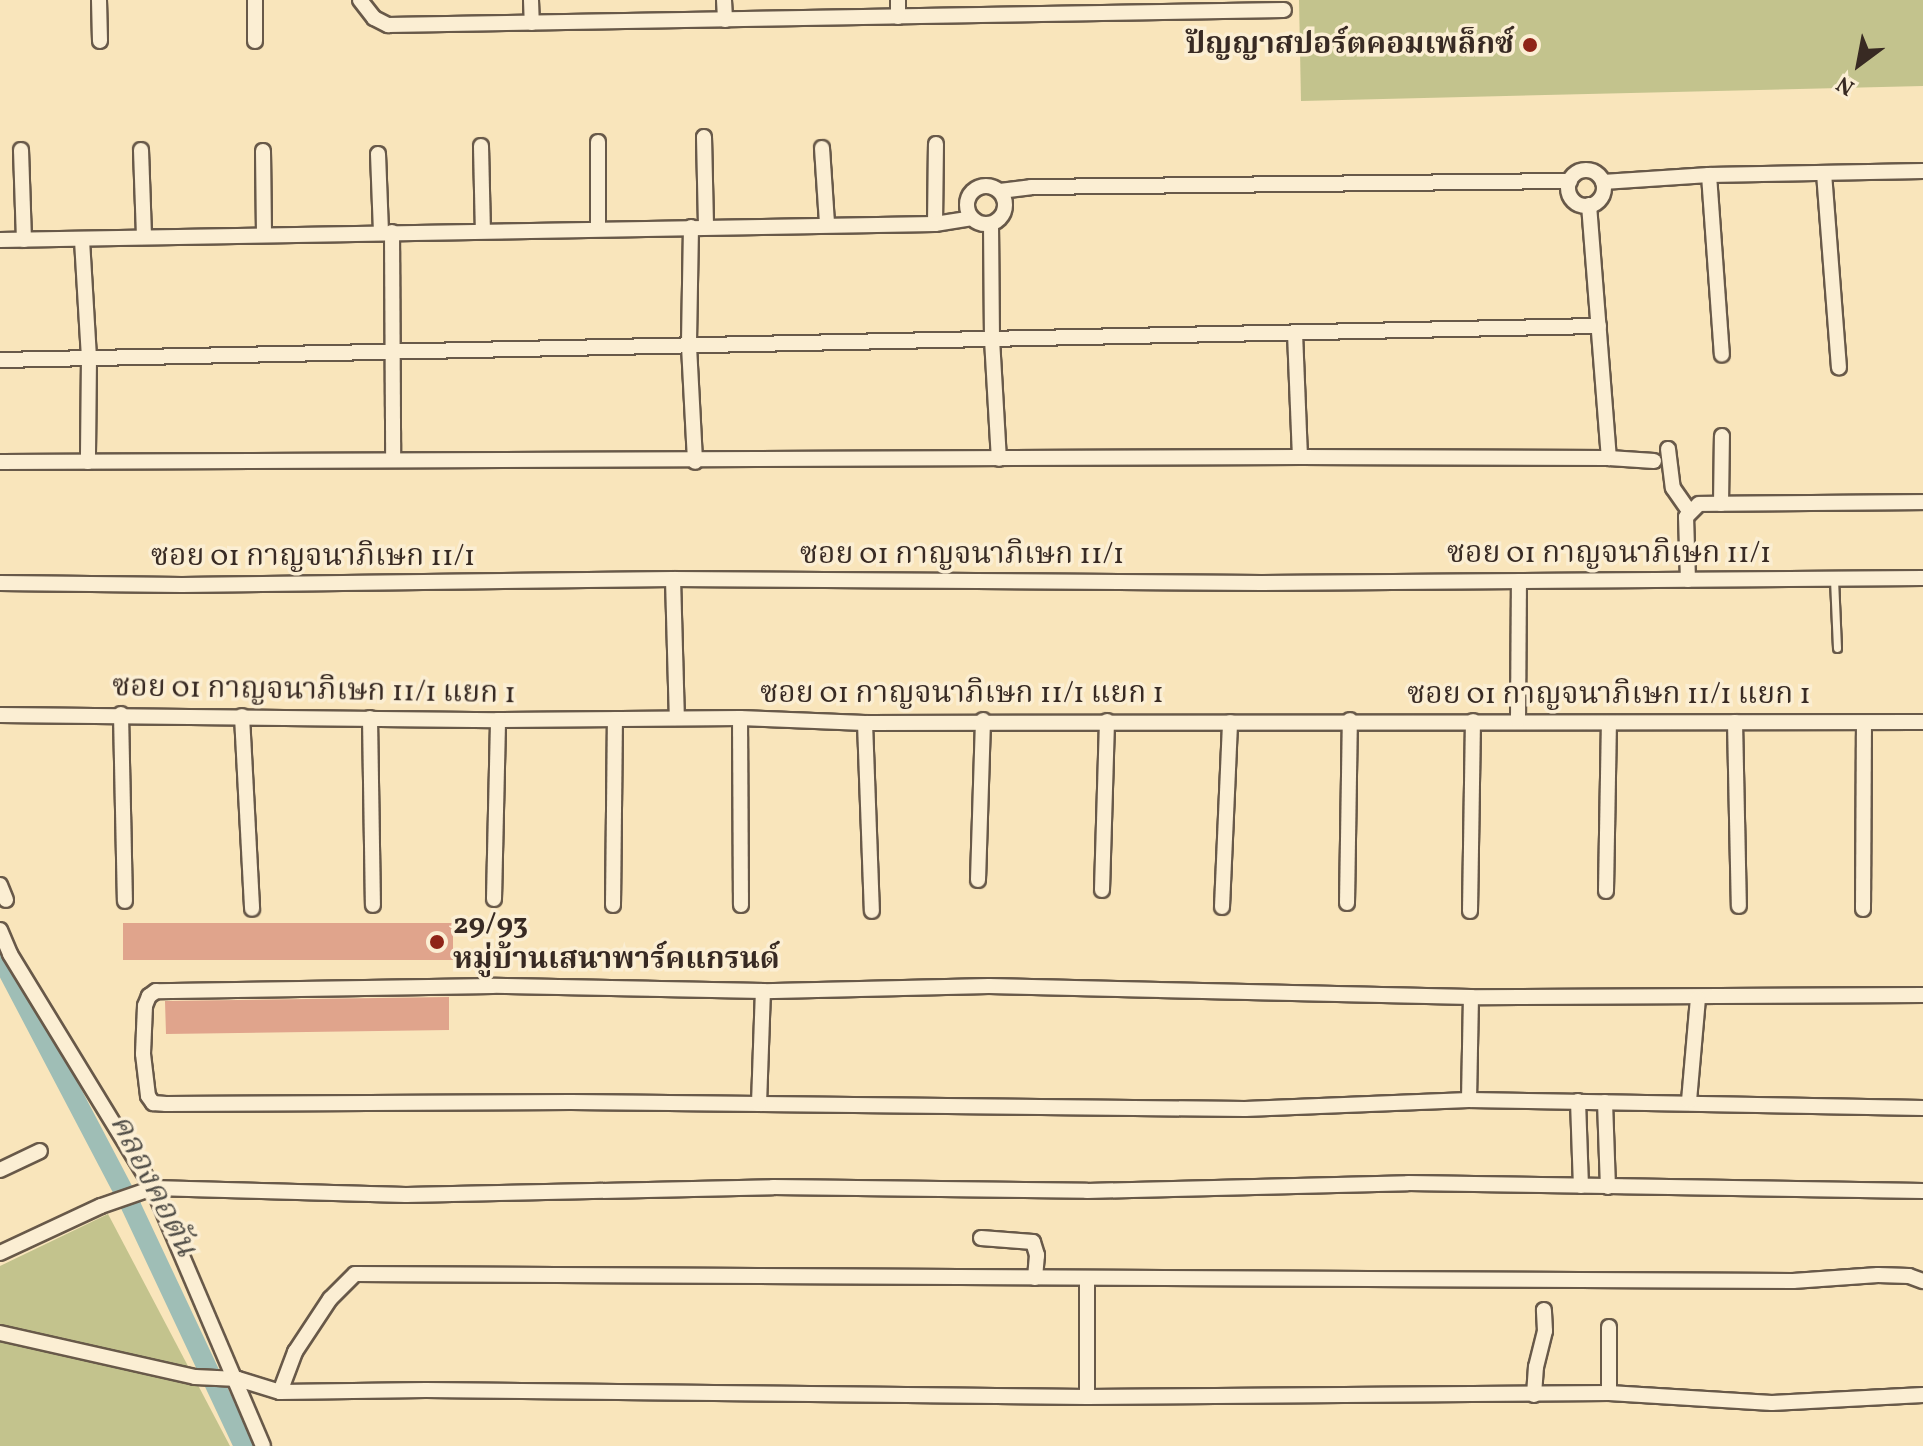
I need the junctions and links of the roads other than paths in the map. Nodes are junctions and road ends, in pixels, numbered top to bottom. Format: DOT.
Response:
graph roads {
  1 [pos="99,0"];
  2 [pos="255,0"];
  3 [pos="360,0"];
  4 [pos="531,0"];
  5 [pos="724,0"];
  6 [pos="898,0"];
  7 [pos="1208,6"];
  8 [pos="1055,7"];
  9 [pos="1284,10"];
  10 [pos="898,17"];
  11 [pos="725,20"];
  12 [pos="532,23"];
  13 [pos="100,41"];
  14 [pos="255,41"];
  15 [pos="704,137"];
  16 [pos="598,142"];
  17 [pos="936,144"];
  18 [pos="481,146"];
  19 [pos="822,148"];
  20 [pos="21,150"];
  21 [pos="141,150"];
  22 [pos="263,151"];
  23 [pos="378,154"];
  24 [pos="1923,171"];
  25 [pos="1824,173"];
  26 [pos="1709,175"];
  27 [pos="1570,181"];
  28 [pos="1603,182"];
  29 [pos="1000,191"];
  30 [pos="1589,205"];
  31 [pos="971,218"];
  32 [pos="827,224"];
  33 [pos="935,224"];
  34 [pos="991,224"];
  35 [pos="698,227"];
  36 [pos="598,229"];
  37 [pos="483,231"];
  38 [pos="386,232"];
  39 [pos="264,235"];
  40 [pos="144,237"];
  41 [pos="0,240"];
  42 [pos="24,240"];
  43 [pos="82,240"];
  44 [pos="1599,326"];
  45 [pos="1295,333"];
  46 [pos="992,339"];
  47 [pos="689,346"];
  48 [pos="393,352"];
  49 [pos="1722,355"];
  50 [pos="89,358"];
  51 [pos="0,360"];
  52 [pos="1839,367"];
  53 [pos="1722,436"];
  54 [pos="1668,449"];
  55 [pos="1300,457"];
  56 [pos="1609,458"];
  57 [pos="999,459"];
  58 [pos="393,460"];
  59 [pos="1654,461"];
  60 [pos="0,462"];
  61 [pos="88,462"];
  62 [pos="695,462"];
  63 [pos="1923,502"];
  64 [pos="1721,504"];
  65 [pos="1689,511"];
  66 [pos="1923,578"];
  67 [pos="673,579"];
  68 [pos="1834,579"];
  69 [pos="1688,580"];
  70 [pos="1519,581"];
  71 [pos="0,583"];
  72 [pos="1837,648"];
  73 [pos="121,714"];
  74 [pos="0,715"];
  75 [pos="242,716"];
  76 [pos="370,718"];
  77 [pos="677,718"];
  78 [pos="740,718"];
  79 [pos="615,719"];
  80 [pos="498,720"];
  81 [pos="983,720"];
  82 [pos="1350,720"];
  83 [pos="1518,720"];
  84 [pos="1107,721"];
  85 [pos="1473,721"];
  86 [pos="1230,722"];
  87 [pos="1735,722"];
  88 [pos="1923,722"];
  89 [pos="865,723"];
  90 [pos="1609,723"];
  91 [pos="1864,723"];
  92 [pos="978,880"];
  93 [pos="0,885"];
  94 [pos="1102,890"];
  95 [pos="1606,891"];
  96 [pos="494,899"];
  97 [pos="6,900"];
  98 [pos="125,901"];
  99 [pos="1347,903"];
  100 [pos="373,905"];
  101 [pos="613,905"];
  102 [pos="741,905"];
  103 [pos="1739,906"];
  104 [pos="1222,907"];
  105 [pos="252,909"];
  106 [pos="1863,909"];
  107 [pos="872,911"];
  108 [pos="1470,911"];
  109 [pos="0,930"];
  110 [pos="763,991"];
  111 [pos="1923,995"];
  112 [pos="1471,997"];
  113 [pos="1698,998"];
  114 [pos="1469,1100"];
  115 [pos="1578,1101"];
  116 [pos="1689,1101"];
  117 [pos="1605,1102"];
  118 [pos="759,1104"];
  119 [pos="1923,1108"];
  120 [pos="40,1151"];
  121 [pos="0,1170"];
  122 [pos="1581,1186"];
  123 [pos="1608,1187"];
  124 [pos="148,1191"];
  125 [pos="1923,1191"];
  126 [pos="981,1238"];
  127 [pos="0,1253"];
  128 [pos="1035,1278"];
  129 [pos="1087,1279"];
  130 [pos="1923,1281"];
  131 [pos="1544,1310"];
  132 [pos="1609,1327"];
  133 [pos="0,1333"];
  134 [pos="230,1380"];
  135 [pos="280,1392"];
  136 [pos="1609,1393"];
  137 [pos="1534,1395"];
  138 [pos="1923,1395"];
  139 [pos="1087,1397"];
  140 [pos="263,1446"];
  1 -- 13 [label="street"];
  2 -- 14 [label="street"];
  3 -- 12 [label="street"];
  4 -- 12 [label="street"];
  5 -- 11 [label="street"];
  6 -- 10 [label="street"];
  7 -- 8 [label="street"];
  7 -- 9 [label="street"];
  8 -- 10 [label="street"];
  10 -- 11 [label="street"];
  11 -- 12 [label="street"];
  15 -- 35 [label="street"];
  16 -- 36 [label="street"];
  17 -- 33 [label="street"];
  18 -- 37 [label="street"];
  19 -- 32 [label="street"];
  20 -- 42 [label="street"];
  21 -- 40 [label="street"];
  22 -- 39 [label="street"];
  23 -- 38 [label="street"];
  24 -- 25 [label="street"];
  25 -- 26 [label="street"];
  25 -- 52 [label="street"];
  26 -- 28 [label="street"];
  26 -- 49 [label="street"];
  27 -- 28 [label="street"];
  27 -- 29 [label="street"];
  27 -- 30 [label="street"];
  28 -- 30 [label="street"];
  29 -- 31 [label="street"];
  29 -- 34 [label="street"];
  30 -- 44 [label="street"];
  31 -- 33 [label="street"];
  31 -- 34 [label="street"];
  32 -- 33 [label="street"];
  32 -- 35 [label="street"];
  34 -- 46 [label="street"];
  35 -- 36 [label="street"];
  35 -- 47 [label="street"];
  36 -- 37 [label="street"];
  37 -- 38 [label="street"];
  38 -- 39 [label="street"];
  38 -- 48 [label="street"];
  39 -- 40 [label="street"];
  40 -- 43 [label="street"];
  41 -- 42 [label="street"];
  42 -- 43 [label="street"];
  43 -- 50 [label="street"];
  44 -- 45 [label="street"];
  44 -- 56 [label="street"];
  45 -- 46 [label="street"];
  45 -- 55 [label="street"];
  46 -- 47 [label="street"];
  46 -- 57 [label="street"];
  47 -- 48 [label="street"];
  47 -- 62 [label="street"];
  48 -- 50 [label="street"];
  48 -- 58 [label="street"];
  50 -- 51 [label="street"];
  50 -- 61 [label="street"];
  53 -- 64 [label="street"];
  54 -- 65 [label="street"];
  55 -- 56 [label="street"];
  55 -- 57 [label="street"];
  56 -- 59 [label="street"];
  57 -- 62 [label="street"];
  58 -- 61 [label="street"];
  58 -- 62 [label="street"];
  60 -- 61 [label="street"];
  63 -- 64 [label="street"];
  64 -- 65 [label="street"];
  65 -- 69 [label="street"];
  66 -- 68 [label="street, ซอย 01 กาญจนาภิเษก 11/1"];
  67 -- 70 [label="street, ซอย 01 กาญจนาภิเษก 11/1"];
  67 -- 71 [label="street, ซอย 01 กาญจนาภิเษก 11/1"];
  67 -- 77 [label="street"];
  68 -- 69 [label="street, ซอย 01 กาญจนาภิเษก 11/1"];
  68 -- 72 [label="lane"];
  69 -- 70 [label="street, ซอย 01 กาญจนาภิเษก 11/1"];
  70 -- 83 [label="street"];
  73 -- 74 [label="street, ซอย 01 กาญจนาภิเษก 11/1 แยก 1"];
  73 -- 75 [label="street, ซอย 01 กาญจนาภิเษก 11/1 แยก 1"];
  73 -- 98 [label="street"];
  75 -- 76 [label="street, ซอย 01 กาญจนาภิเษก 11/1 แยก 1"];
  75 -- 105 [label="street"];
  76 -- 80 [label="street, ซอย 01 กาญจนาภิเษก 11/1 แยก 1"];
  76 -- 100 [label="street"];
  77 -- 78 [label="street, ซอย 01 กาญจนาภิเษก 11/1 แยก 1"];
  77 -- 79 [label="street, ซอย 01 กาญจนาภิเษก 11/1 แยก 1"];
  78 -- 89 [label="street, ซอย 01 กาญจนาภิเษก 11/1 แยก 1"];
  78 -- 102 [label="street"];
  79 -- 80 [label="street, ซอย 01 กาญจนาภิเษก 11/1 แยก 1"];
  79 -- 101 [label="street"];
  80 -- 96 [label="street"];
  81 -- 84 [label="street, ซอย 01 กาญจนาภิเษก 11/1 แยก 1"];
  81 -- 89 [label="street, ซอย 01 กาญจนาภิเษก 11/1 แยก 1"];
  81 -- 92 [label="street"];
  82 -- 85 [label="street, ซอย 01 กาญจนาภิเษก 11/1 แยก 1"];
  82 -- 86 [label="street, ซอย 01 กาญจนาภิเษก 11/1 แยก 1"];
  82 -- 99 [label="street"];
  83 -- 85 [label="street, ซอย 01 กาญจนาภิเษก 11/1 แยก 1"];
  83 -- 90 [label="street, ซอย 01 กาญจนาภิเษก 11/1 แยก 1"];
  84 -- 86 [label="street, ซอย 01 กาญจนาภิเษก 11/1 แยก 1"];
  84 -- 94 [label="street"];
  85 -- 108 [label="street"];
  86 -- 104 [label="street"];
  87 -- 90 [label="street, ซอย 01 กาญจนาภิเษก 11/1 แยก 1"];
  87 -- 91 [label="street, ซอย 01 กาญจนาภิเษก 11/1 แยก 1"];
  87 -- 103 [label="street"];
  88 -- 91 [label="street, ซอย 01 กาญจนาภิเษก 11/1 แยก 1"];
  89 -- 107 [label="street"];
  90 -- 95 [label="street"];
  91 -- 106 [label="street"];
  93 -- 97 [label="street"];
  109 -- 124 [label="street"];
  110 -- 112 [label="street"];
  110 -- 118 [label="street"];
  110 -- 118 [label="street"];
  111 -- 113 [label="street"];
  112 -- 113 [label="street"];
  112 -- 114 [label="street"];
  113 -- 116 [label="street"];
  114 -- 115 [label="street"];
  114 -- 118 [label="street"];
  115 -- 117 [label="street"];
  115 -- 122 [label="street"];
  116 -- 117 [label="street"];
  116 -- 119 [label="street"];
  117 -- 123 [label="street"];
  120 -- 121 [label="street"];
  122 -- 123 [label="street"];
  122 -- 124 [label="street"];
  123 -- 125 [label="street"];
  124 -- 127 [label="street"];
  124 -- 134 [label="street"];
  126 -- 128 [label="street"];
  128 -- 129 [label="street"];
  128 -- 135 [label="street"];
  129 -- 130 [label="street"];
  129 -- 139 [label="street"];
  131 -- 137 [label="street"];
  132 -- 136 [label="street"];
  133 -- 134 [label="street"];
  134 -- 135 [label="street"];
  134 -- 140 [label="street"];
  135 -- 139 [label="street"];
  136 -- 137 [label="street"];
  136 -- 138 [label="street"];
  137 -- 139 [label="street"];
}
